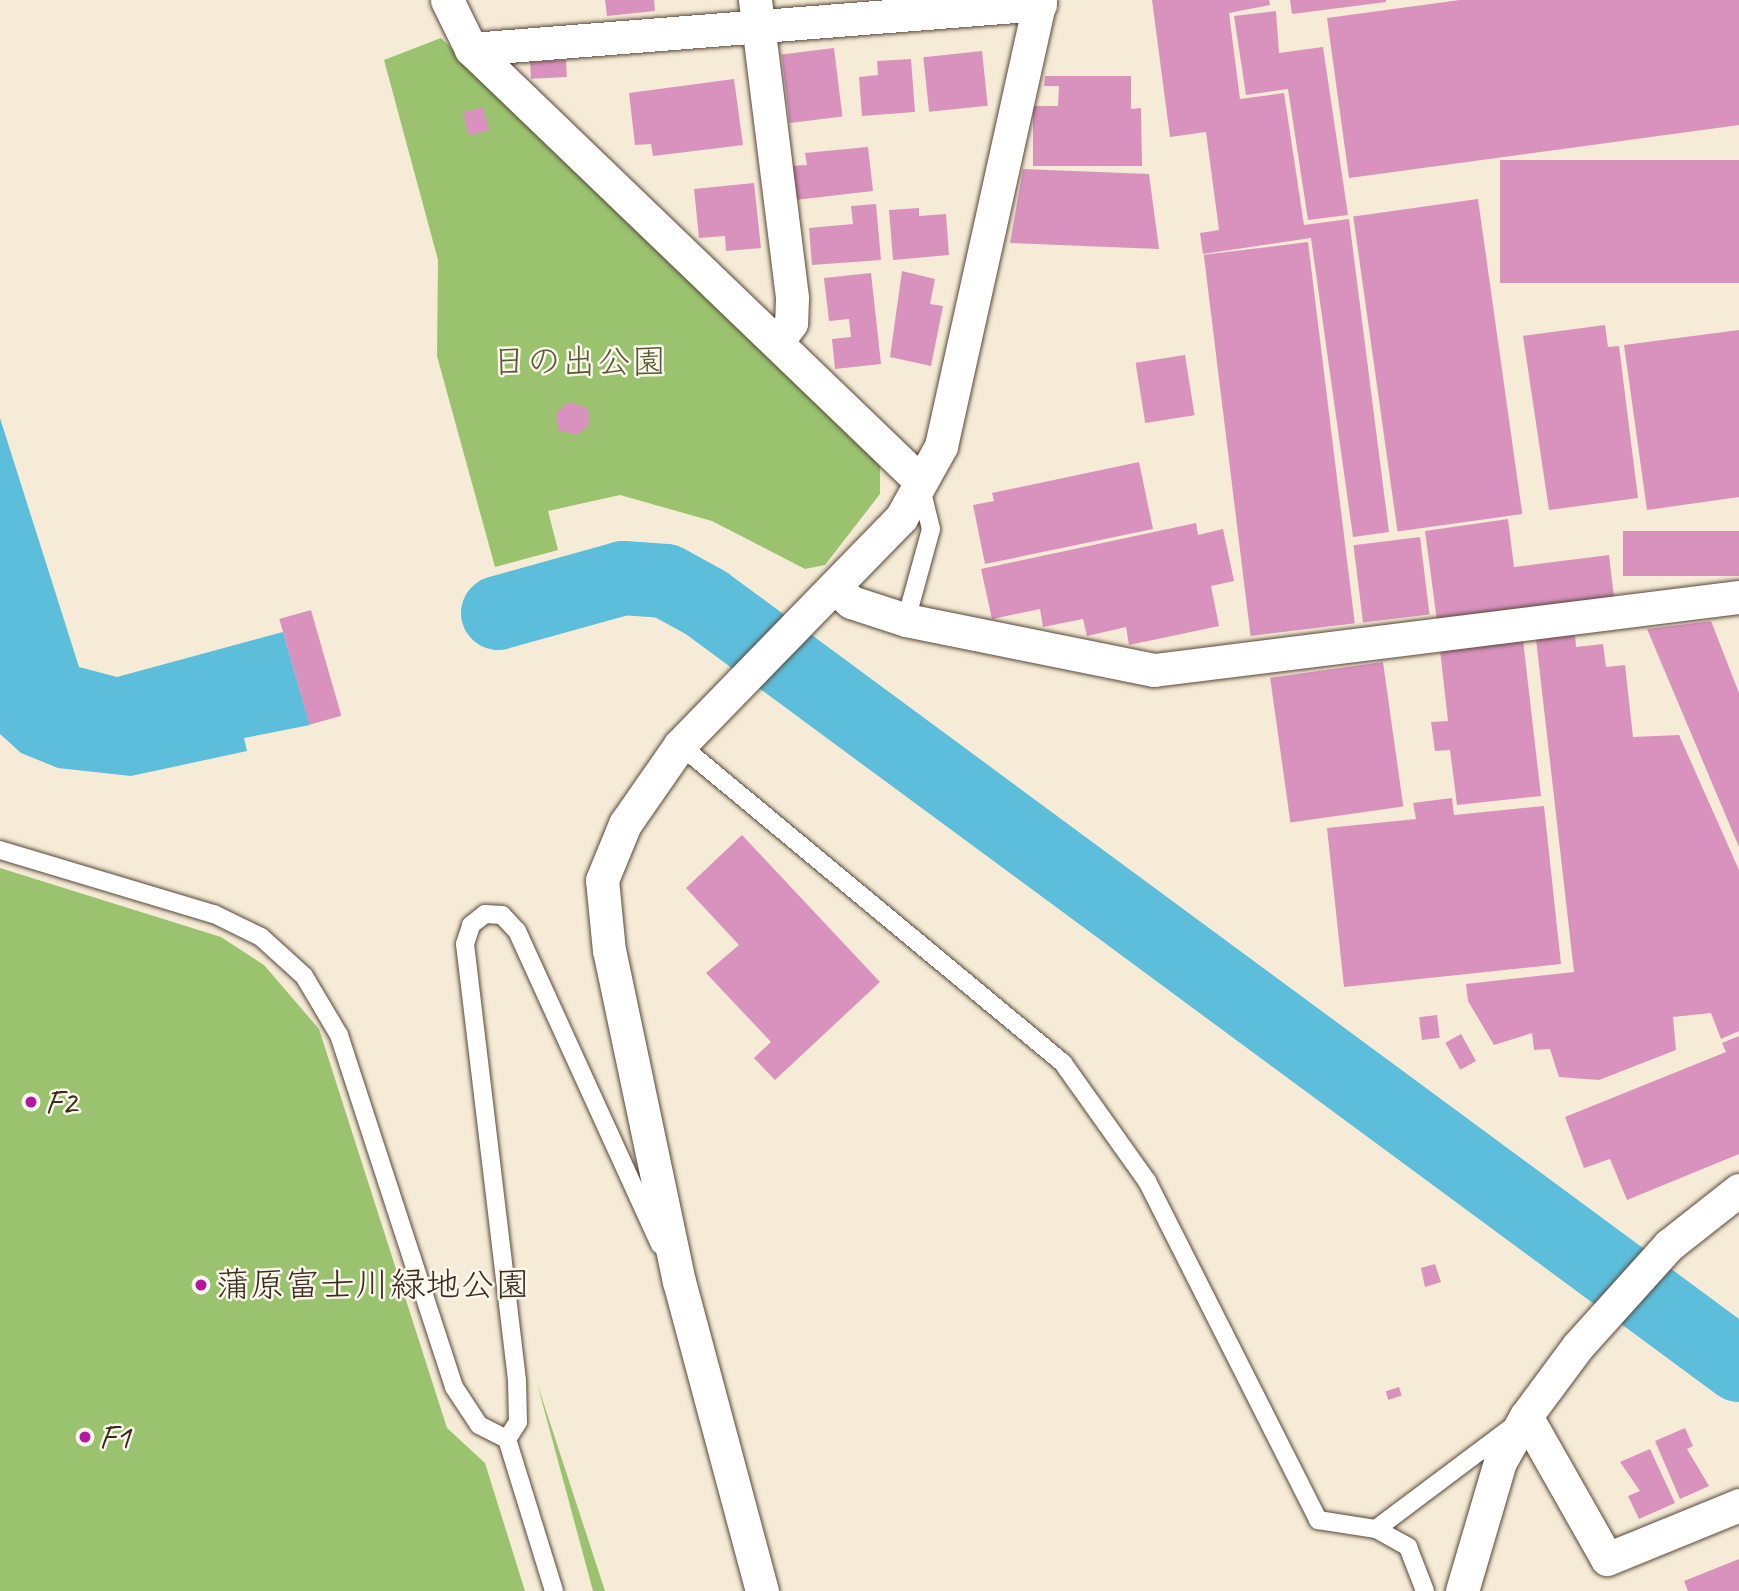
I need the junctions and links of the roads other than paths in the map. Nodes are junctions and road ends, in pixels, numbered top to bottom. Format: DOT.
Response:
graph roads {
  1 [pos="447,0"];
  2 [pos="1040,2"];
  3 [pos="756,13"];
  4 [pos="471,49"];
  5 [pos="778,342"];
  6 [pos="920,481"];
  7 [pos="827,595"];
  8 [pos="1739,597"];
  9 [pos="905,620"];
  10 [pos="680,745"];
  11 [pos="0,850"];
  12 [pos="1739,1190"];
  13 [pos="679,1282"];
  14 [pos="1526,1416"];
  15 [pos="507,1439"];
  16 [pos="1739,1505"];
  17 [pos="1376,1529"];
  18 [pos="554,1591"];
  19 [pos="762,1591"];
  20 [pos="1425,1591"];
  21 [pos="1462,1591"];
  1 -- 4 [label="street"];
  2 -- 3 [label="street"];
  2 -- 6 [label="street"];
  3 -- 4 [label="street"];
  3 -- 5 [label="street"];
  4 -- 5 [label="street"];
  5 -- 6 [label="street"];
  6 -- 7 [label="street"];
  6 -- 9 [label="lane"];
  7 -- 9 [label="street"];
  7 -- 10 [label="street"];
  8 -- 9 [label="street"];
  10 -- 13 [label="street"];
  10 -- 17 [label="lane"];
  11 -- 15 [label="lane"];
  12 -- 14 [label="street"];
  13 -- 15 [label="lane"];
  13 -- 19 [label="street"];
  14 -- 16 [label="street"];
  14 -- 17 [label="lane"];
  14 -- 21 [label="street"];
  15 -- 18 [label="lane"];
  17 -- 20 [label="lane"];
}
